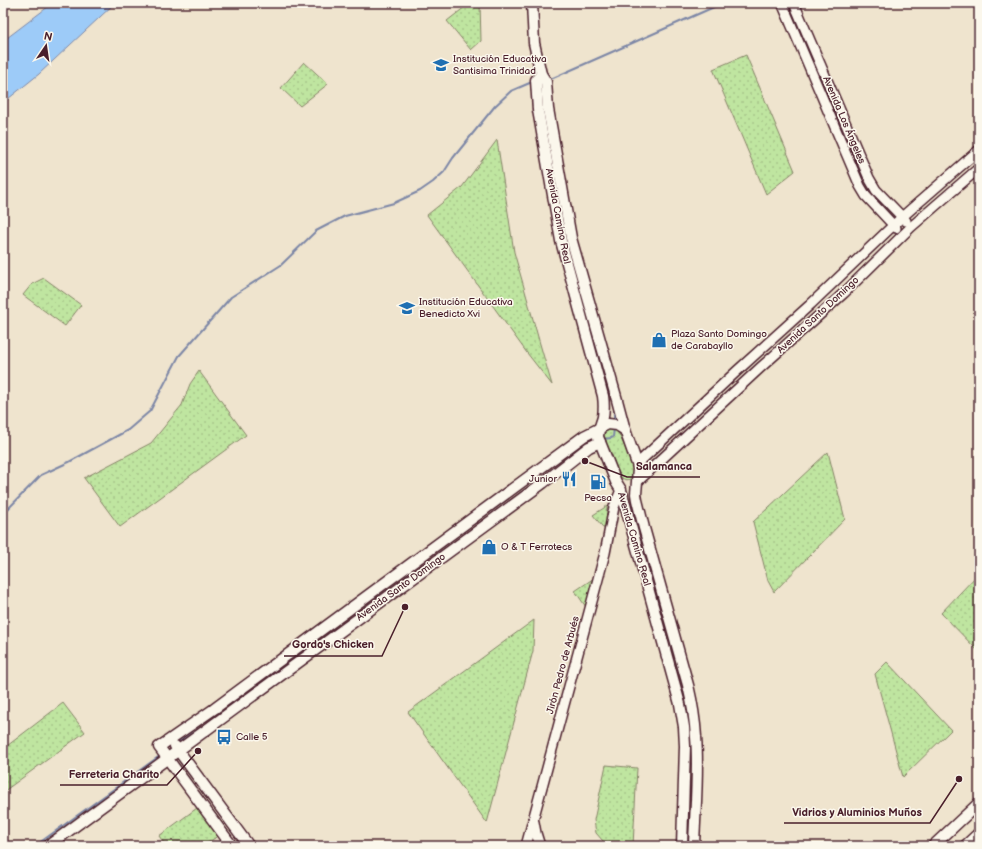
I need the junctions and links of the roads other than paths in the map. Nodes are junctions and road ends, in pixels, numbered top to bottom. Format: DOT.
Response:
graph roads {
  1 [pos="532,3"];
  2 [pos="782,3"];
  3 [pos="794,3"];
  4 [pos="541,74"];
  5 [pos="979,150"];
  6 [pos="979,168"];
  7 [pos="902,217"];
  8 [pos="893,225"];
  9 [pos="911,227"];
  10 [pos="903,234"];
  11 [pos="599,428"];
  12 [pos="625,430"];
  13 [pos="600,442"];
  14 [pos="638,464"];
  15 [pos="637,482"];
  16 [pos="621,490"];
  17 [pos="170,739"];
  18 [pos="178,750"];
  19 [pos="168,758"];
  20 [pos="979,803"];
  21 [pos="533,819"];
  22 [pos="979,833"];
  23 [pos="48,846"];
  24 [pos="232,846"];
  25 [pos="249,846"];
  26 [pos="526,846"];
  27 [pos="540,846"];
  28 [pos="682,846"];
  29 [pos="694,846"];
  30 [pos="933,846"];
  31 [pos="965,846"];
  1 -- 4 [label="main road, Avenida Camino Real"];
  2 -- 8 [label="street, Avenida Los Ángeles"];
  3 -- 7 [label="street, Avenida Los Ángeles"];
  4 -- 11 [label="main road, Avenida Camino Real"];
  4 -- 12 [label="main road, Avenida Camino Real"];
  5 -- 7 [label="street, Avenida Santo Domingo"];
  6 -- 9 [label="street, Avenida Santo Domingo"];
  7 -- 8 [label="street, Avenida Santo Domingo"];
  7 -- 9 [label="street, Avenida Los Ángeles"];
  8 -- 10 [label="street, Avenida Los Ángeles"];
  8 -- 14 [label="street, Avenida Santo Domingo"];
  9 -- 10 [label="street, Avenida Santo Domingo"];
  10 -- 15 [label="street, Avenida Santo Domingo"];
  11 -- 12 [label="main road, Avenida Santo Domingo"];
  11 -- 13 [label="main road, Avenida Camino Real"];
  11 -- 17 [label="main road, Avenida Santo Domingo"];
  12 -- 14 [label="main road, Avenida Camino Real"];
  13 -- 16 [label="main road, Avenida Camino Real"];
  13 -- 18 [label="main road, Avenida Santo Domingo"];
  14 -- 15 [label="main road, Avenida Camino Real"];
  15 -- 16 [label="main road, Avenida Santo Domingo"];
  15 -- 29 [label="main road, Avenida Camino Real"];
  16 -- 21 [label="street, Jirón Pedro de Arbués"];
  16 -- 28 [label="main road, Avenida Camino Real"];
  17 -- 18 [label="main road"];
  17 -- 19 [label="main road, Avenida Santo Domingo"];
  18 -- 19 [label="main road, Avenida Santo Domingo"];
  18 -- 25 [label="main road"];
  19 -- 23 [label="main road, Avenida Santo Domingo"];
  19 -- 24 [label="main road"];
  20 -- 30 [label="main road"];
  21 -- 26 [label="street, Jirón Pedro de Arbués"];
  21 -- 27 [label="street"];
  22 -- 31 [label="main road"];
}
